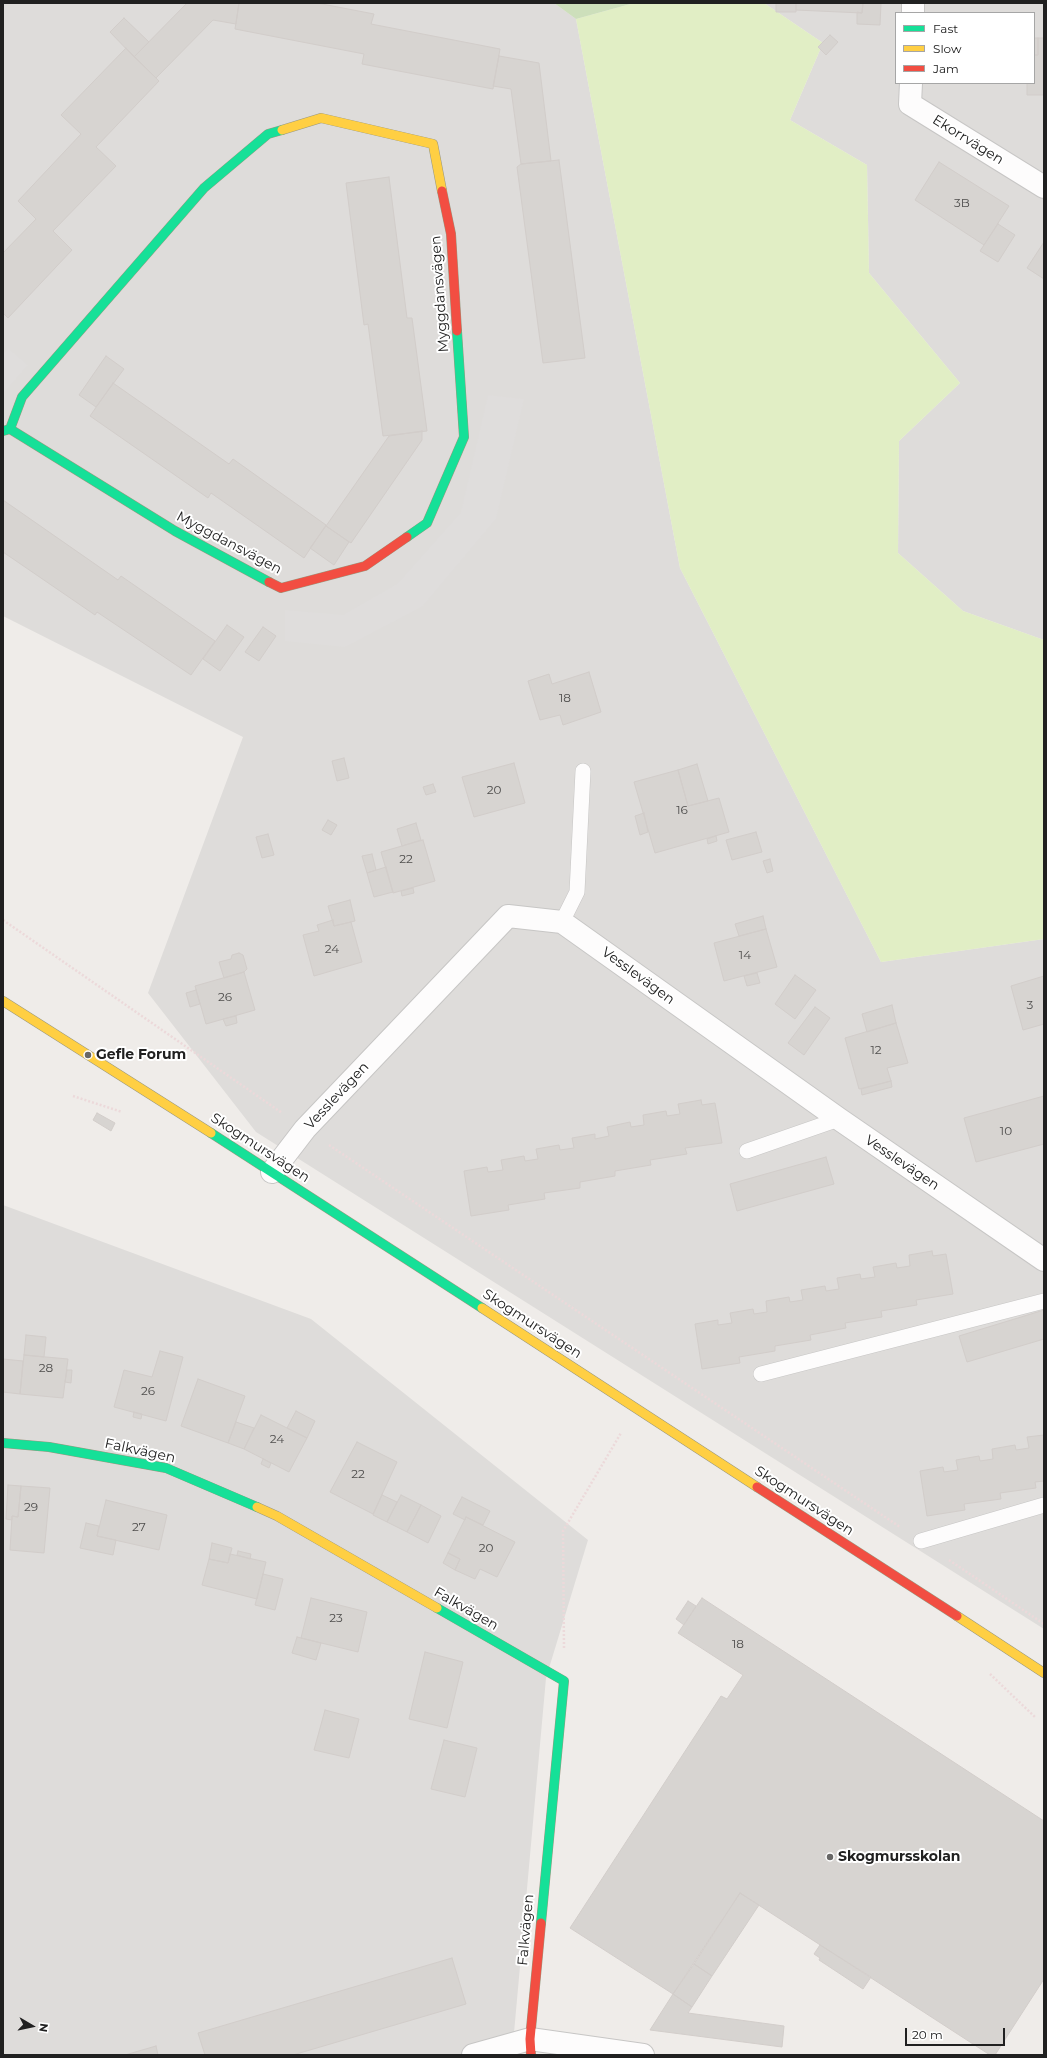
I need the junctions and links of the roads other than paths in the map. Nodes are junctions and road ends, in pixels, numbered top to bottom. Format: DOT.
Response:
graph roads {
  1 [pos="911,84"];
  2 [pos="1044,187"];
  3 [pos="6,430"];
  4 [pos="583,771"];
  5 [pos="562,922"];
  6 [pos="3,1001"];
  7 [pos="839,1120"];
  8 [pos="747,1151"];
  9 [pos="272,1172"];
  10 [pos="1044,1260"];
  11 [pos="1044,1301"];
  12 [pos="761,1374"];
  13 [pos="3,1443"];
  14 [pos="1044,1505"];
  15 [pos="921,1541"];
  16 [pos="1044,1673"];
  17 [pos="530,2047"];
  18 [pos="473,2055"];
  19 [pos="643,2055"];
  1 -- 2 [label="street, Ekorrvägen"];
  3 -- 3 [label="street, Myggdansvägen"];
  4 -- 5 [label="lane"];
  5 -- 7 [label="street, Vesslevägen"];
  5 -- 9 [label="street, Vesslevägen"];
  6 -- 9 [label="street, Skogmursvägen"];
  7 -- 8 [label="lane"];
  7 -- 10 [label="street, Vesslevägen"];
  9 -- 16 [label="street, Skogmursvägen"];
  11 -- 12 [label="lane"];
  13 -- 17 [label="street, Falkvägen"];
  14 -- 15 [label="lane"];
  17 -- 18 [label="street"];
  17 -- 19 [label="street"];
}
